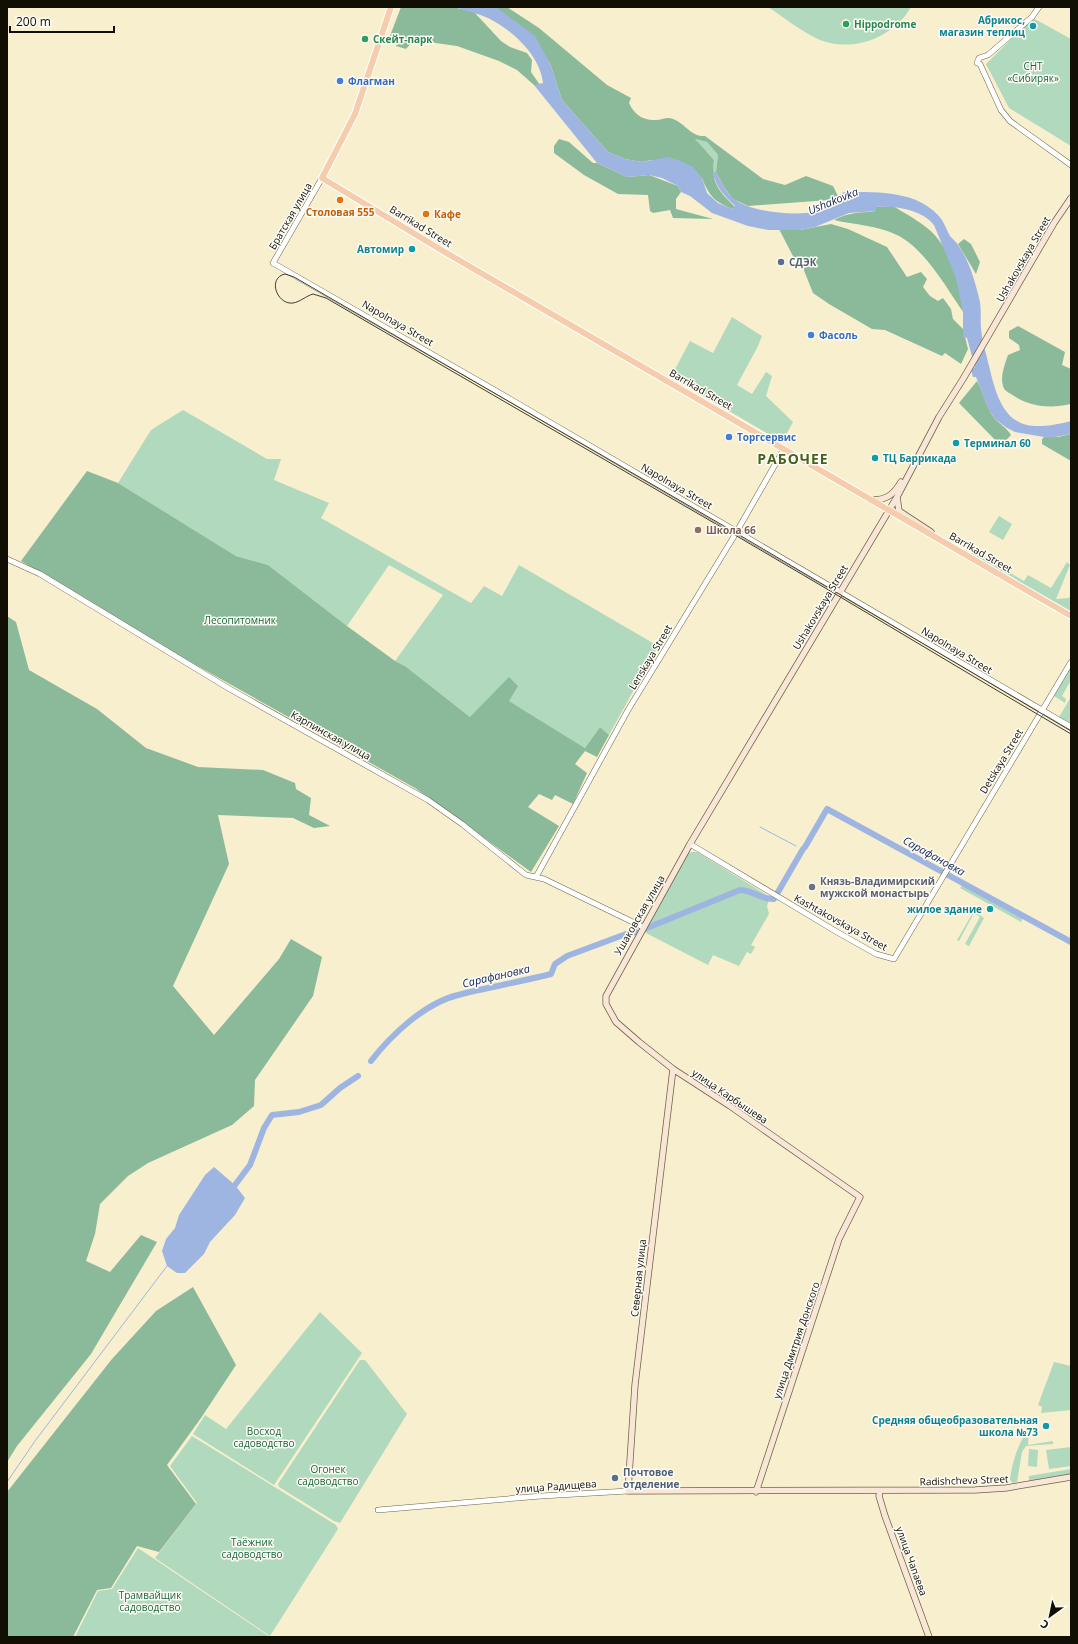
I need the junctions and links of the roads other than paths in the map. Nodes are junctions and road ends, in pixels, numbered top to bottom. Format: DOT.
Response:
graph roads {
  1 [pos="391,7"];
  2 [pos="1039,7"];
  3 [pos="1071,165"];
  4 [pos="322,178"];
  5 [pos="1070,200"];
  6 [pos="273,263"];
  7 [pos="784,449"];
  8 [pos="920,451"];
  9 [pos="897,498"];
  10 [pos="871,500"];
  11 [pos="888,510"];
  12 [pos="737,531"];
  13 [pos="938,539"];
  14 [pos="7,559"];
  15 [pos="840,591"];
  16 [pos="1071,616"];
  17 [pos="1071,662"];
  18 [pos="1042,711"];
  19 [pos="1071,727"];
  20 [pos="690,844"];
  21 [pos="536,877"];
  22 [pos="643,927"];
  23 [pos="894,959"];
  24 [pos="606,996"];
  25 [pos="673,1069"];
  26 [pos="860,1197"];
  27 [pos="1071,1477"];
  28 [pos="628,1491"];
  29 [pos="880,1491"];
  30 [pos="756,1492"];
  31 [pos="378,1510"];
  32 [pos="929,1637"];
  1 -- 4 [label="main road"];
  2 -- 3 [label="street"];
  4 -- 6 [label="street, Братская улица"];
  4 -- 7 [label="main road, Barrikad Street"];
  5 -- 8 [label="main road, Ushakovskaya Street"];
  6 -- 12 [label="street, Napolnaya Street"];
  7 -- 10 [label="main road, Barrikad Street"];
  7 -- 12 [label="street, Lenskaya Street"];
  8 -- 9 [label="main road, Ushakovskaya Street"];
  8 -- 10 [label="main road"];
  9 -- 11 [label="main road, Ushakovskaya Street"];
  9 -- 13 [label="main road"];
  10 -- 11 [label="main road, Barrikad Street"];
  11 -- 13 [label="main road, Barrikad Street"];
  11 -- 15 [label="main road, Ushakovskaya Street"];
  12 -- 15 [label="street, Napolnaya Street"];
  12 -- 21 [label="street, Lenskaya Street"];
  13 -- 16 [label="main road, Barrikad Street"];
  14 -- 21 [label="street, Карпинская улица"];
  15 -- 18 [label="street, Napolnaya Street"];
  15 -- 20 [label="main road, Ushakovskaya Street"];
  17 -- 18 [label="street, Detskaya Street"];
  18 -- 19 [label="street, Napolnaya Street"];
  18 -- 23 [label="street, Detskaya Street"];
  20 -- 22 [label="main road, Ушаковская улица"];
  20 -- 23 [label="street, Kashtakovskaya Street"];
  21 -- 22 [label="street, Карпинская улица"];
  22 -- 24 [label="main road, Ушаковская улица"];
  24 -- 25 [label="main road, улица Карбышева"];
  25 -- 26 [label="main road, улица Карбышева"];
  25 -- 28 [label="main road, Северная улица"];
  26 -- 30 [label="main road, улица Дмитрия Донского"];
  27 -- 29 [label="main road, Radishcheva Street"];
  28 -- 30 [label="main road, улица Радищева"];
  28 -- 31 [label="street, улица Радищева"];
  29 -- 30 [label="main road, улица Радищева"];
  29 -- 32 [label="main road, улица Чапаева"];
}
